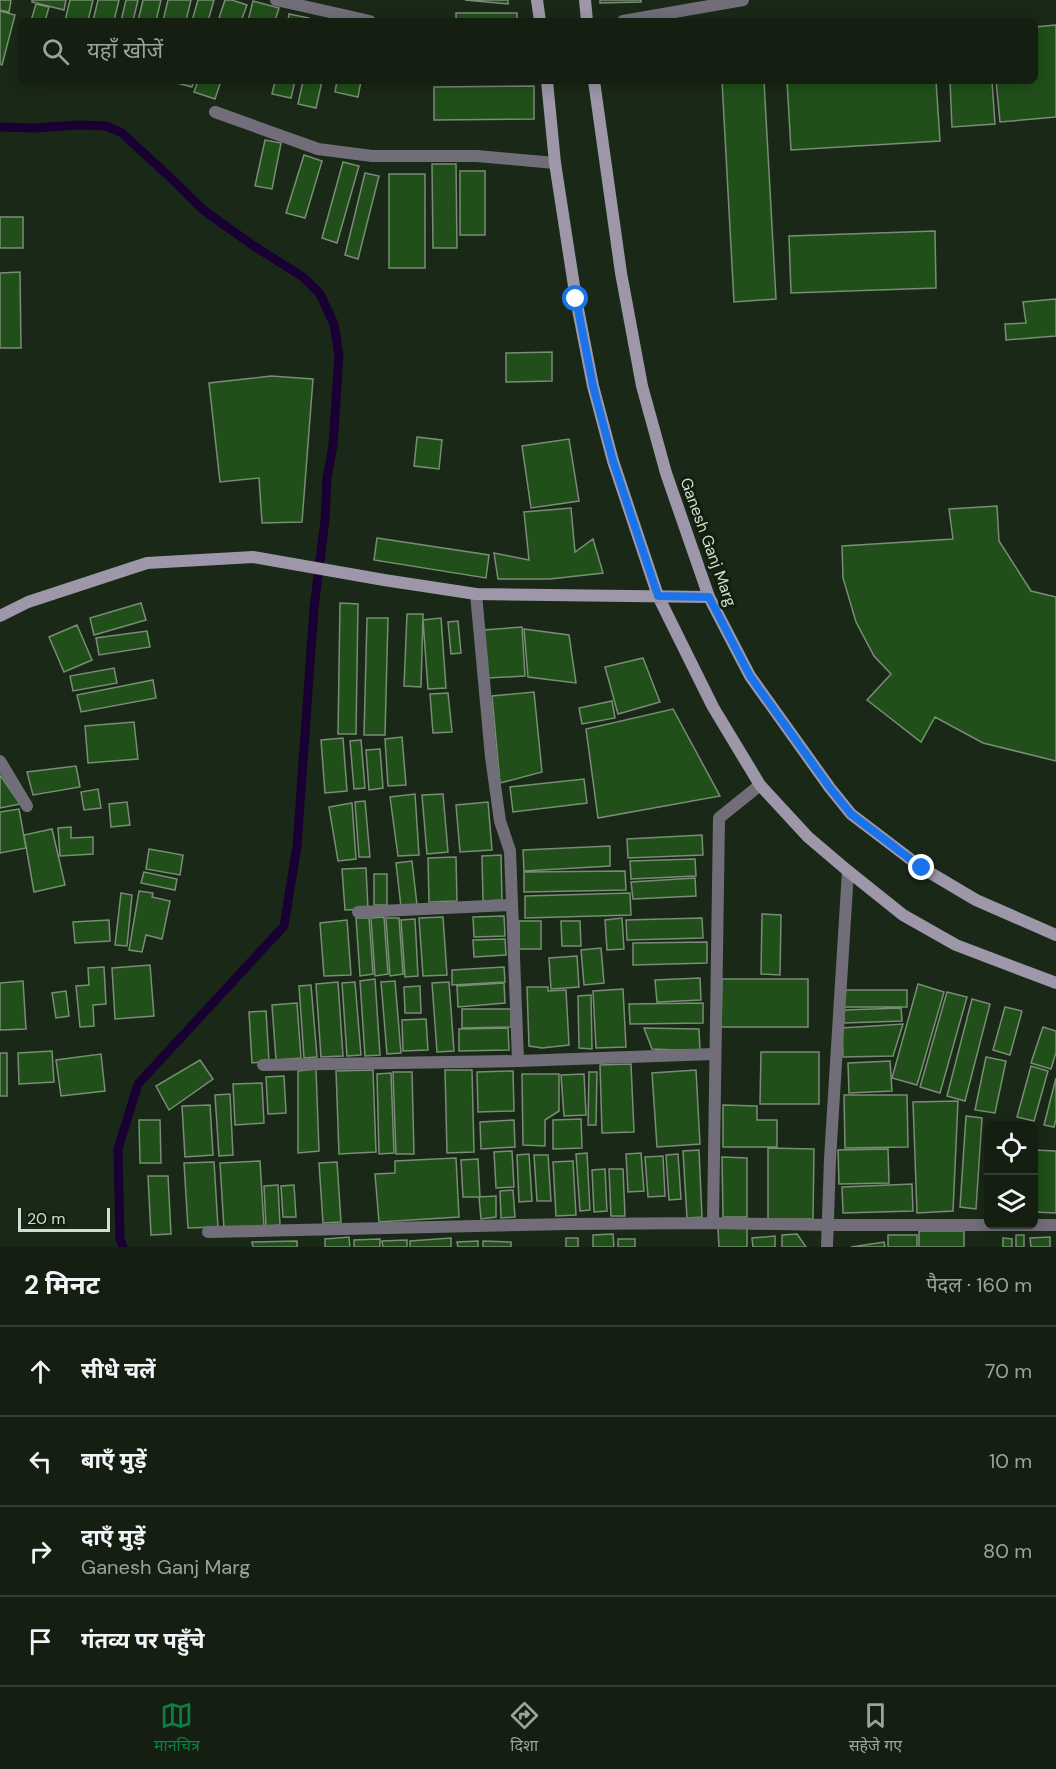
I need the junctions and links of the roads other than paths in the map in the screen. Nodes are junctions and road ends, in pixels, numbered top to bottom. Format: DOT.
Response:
graph roads {
  1 [pos="537,0"];
  2 [pos="585,0"];
  3 [pos="743,0"];
  4 [pos="284,1"];
  5 [pos="357,18"];
  6 [pos="540,18"];
  7 [pos="587,18"];
  8 [pos="640,18"];
  9 [pos="547,84"];
  10 [pos="594,84"];
  11 [pos="214,112"];
  12 [pos="555,163"];
  13 [pos="476,594"];
  14 [pos="658,596"];
  15 [pos="709,597"];
  16 [pos="0,616"];
  17 [pos="0,761"];
  18 [pos="760,785"];
  19 [pos="27,806"];
  20 [pos="848,871"];
  21 [pos="512,905"];
  22 [pos="358,912"];
  23 [pos="1056,935"];
  24 [pos="1056,983"];
  25 [pos="714,1054"];
  26 [pos="518,1061"];
  27 [pos="263,1065"];
  28 [pos="713,1223"];
  29 [pos="1056,1225"];
  30 [pos="827,1226"];
  31 [pos="208,1232"];
  32 [pos="827,1247"];
  1 -- 6 [label="main road"];
  2 -- 7 [label="main road"];
  3 -- 8 [label="street"];
  4 -- 5 [label="street"];
  9 -- 12 [label="main road"];
  10 -- 15 [label="main road, Ganesh Ganj Marg"];
  11 -- 12 [label="street"];
  12 -- 14 [label="main road"];
  13 -- 14 [label="main road"];
  13 -- 16 [label="main road"];
  13 -- 21 [label="street"];
  14 -- 15 [label="main road"];
  14 -- 18 [label="main road"];
  15 -- 23 [label="main road, Ganesh Ganj Marg"];
  17 -- 19 [label="street"];
  18 -- 20 [label="main road"];
  18 -- 25 [label="street"];
  20 -- 24 [label="main road"];
  20 -- 30 [label="street"];
  21 -- 22 [label="street"];
  21 -- 26 [label="street"];
  25 -- 26 [label="street"];
  25 -- 28 [label="street"];
  26 -- 27 [label="street"];
  28 -- 30 [label="street"];
  28 -- 31 [label="street"];
  29 -- 30 [label="street"];
  30 -- 32 [label="street"];
}
